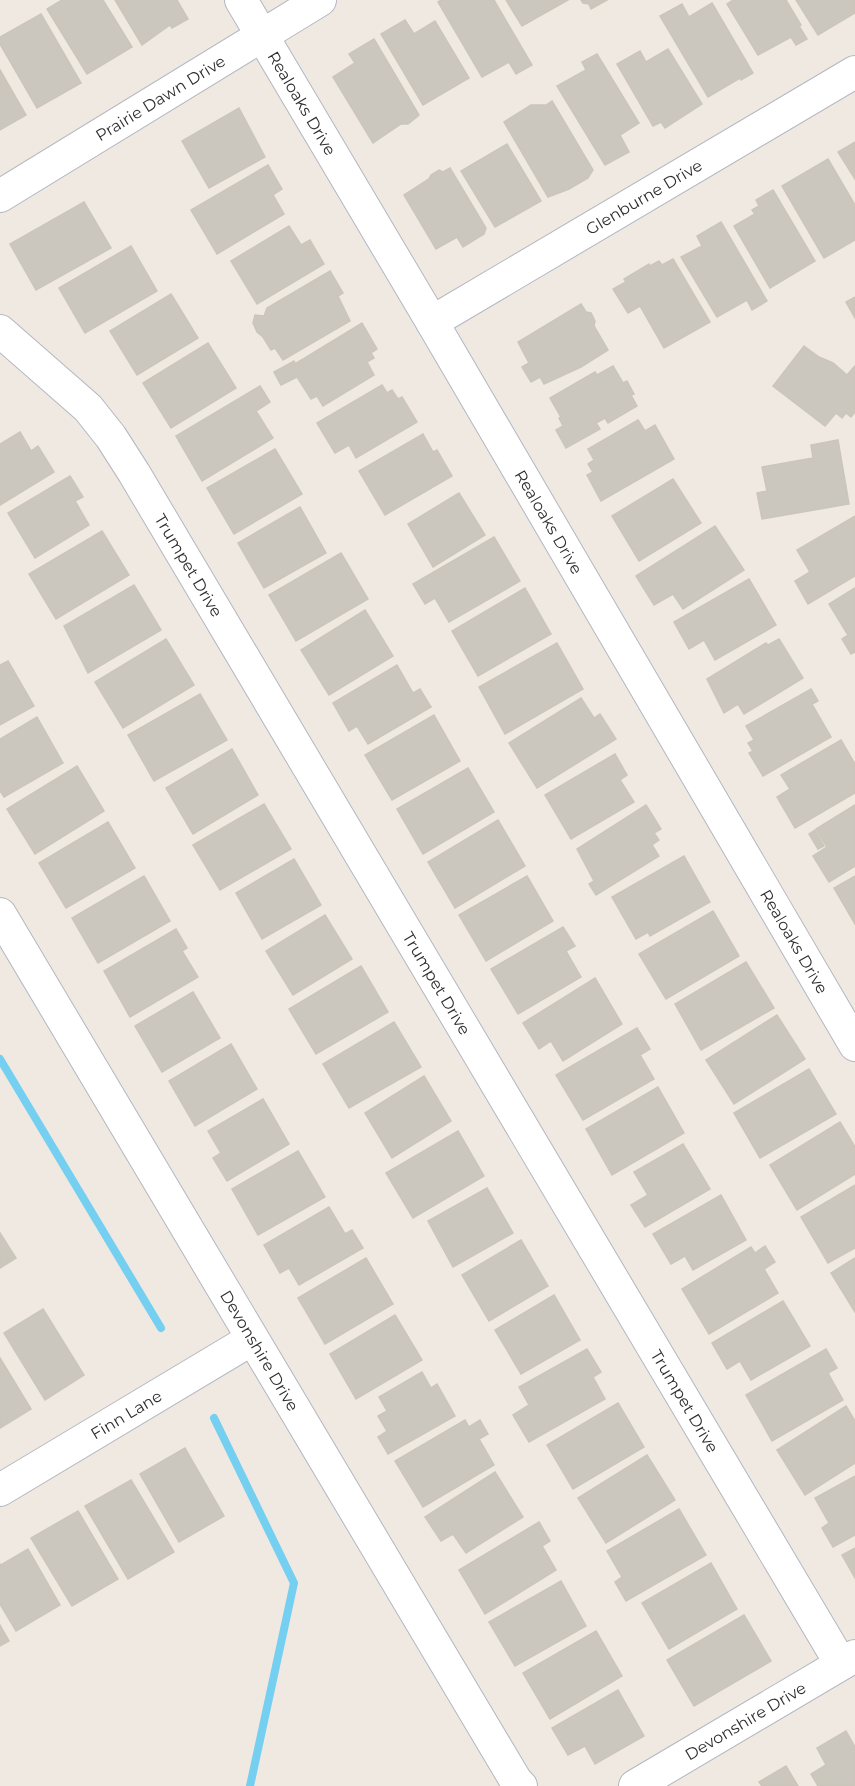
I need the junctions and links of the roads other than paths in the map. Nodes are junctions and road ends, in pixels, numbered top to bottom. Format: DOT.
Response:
graph roads {
  1 [pos="241,0"];
  2 [pos="320,0"];
  3 [pos="261,35"];
  4 [pos="855,72"];
  5 [pos="0,196"];
  6 [pos="432,322"];
  7 [pos="0,331"];
  8 [pos="0,914"];
  9 [pos="855,1045"];
  10 [pos="252,1339"];
  11 [pos="0,1490"];
  12 [pos="848,1660"];
  13 [pos="521,1786"];
  14 [pos="635,1786"];
  1 -- 3 [label="street, Realoaks Drive"];
  2 -- 3 [label="street, Prairie Dawn Drive"];
  3 -- 5 [label="street, Prairie Dawn Drive"];
  3 -- 6 [label="street, Realoaks Drive"];
  4 -- 6 [label="street, Glenburne Drive"];
  6 -- 9 [label="street, Realoaks Drive"];
  7 -- 12 [label="street, Trumpet Drive"];
  8 -- 10 [label="street, Devonshire Drive"];
  10 -- 11 [label="street, Finn Lane"];
  10 -- 13 [label="street, Devonshire Drive"];
  12 -- 14 [label="street, Devonshire Drive"];
}
